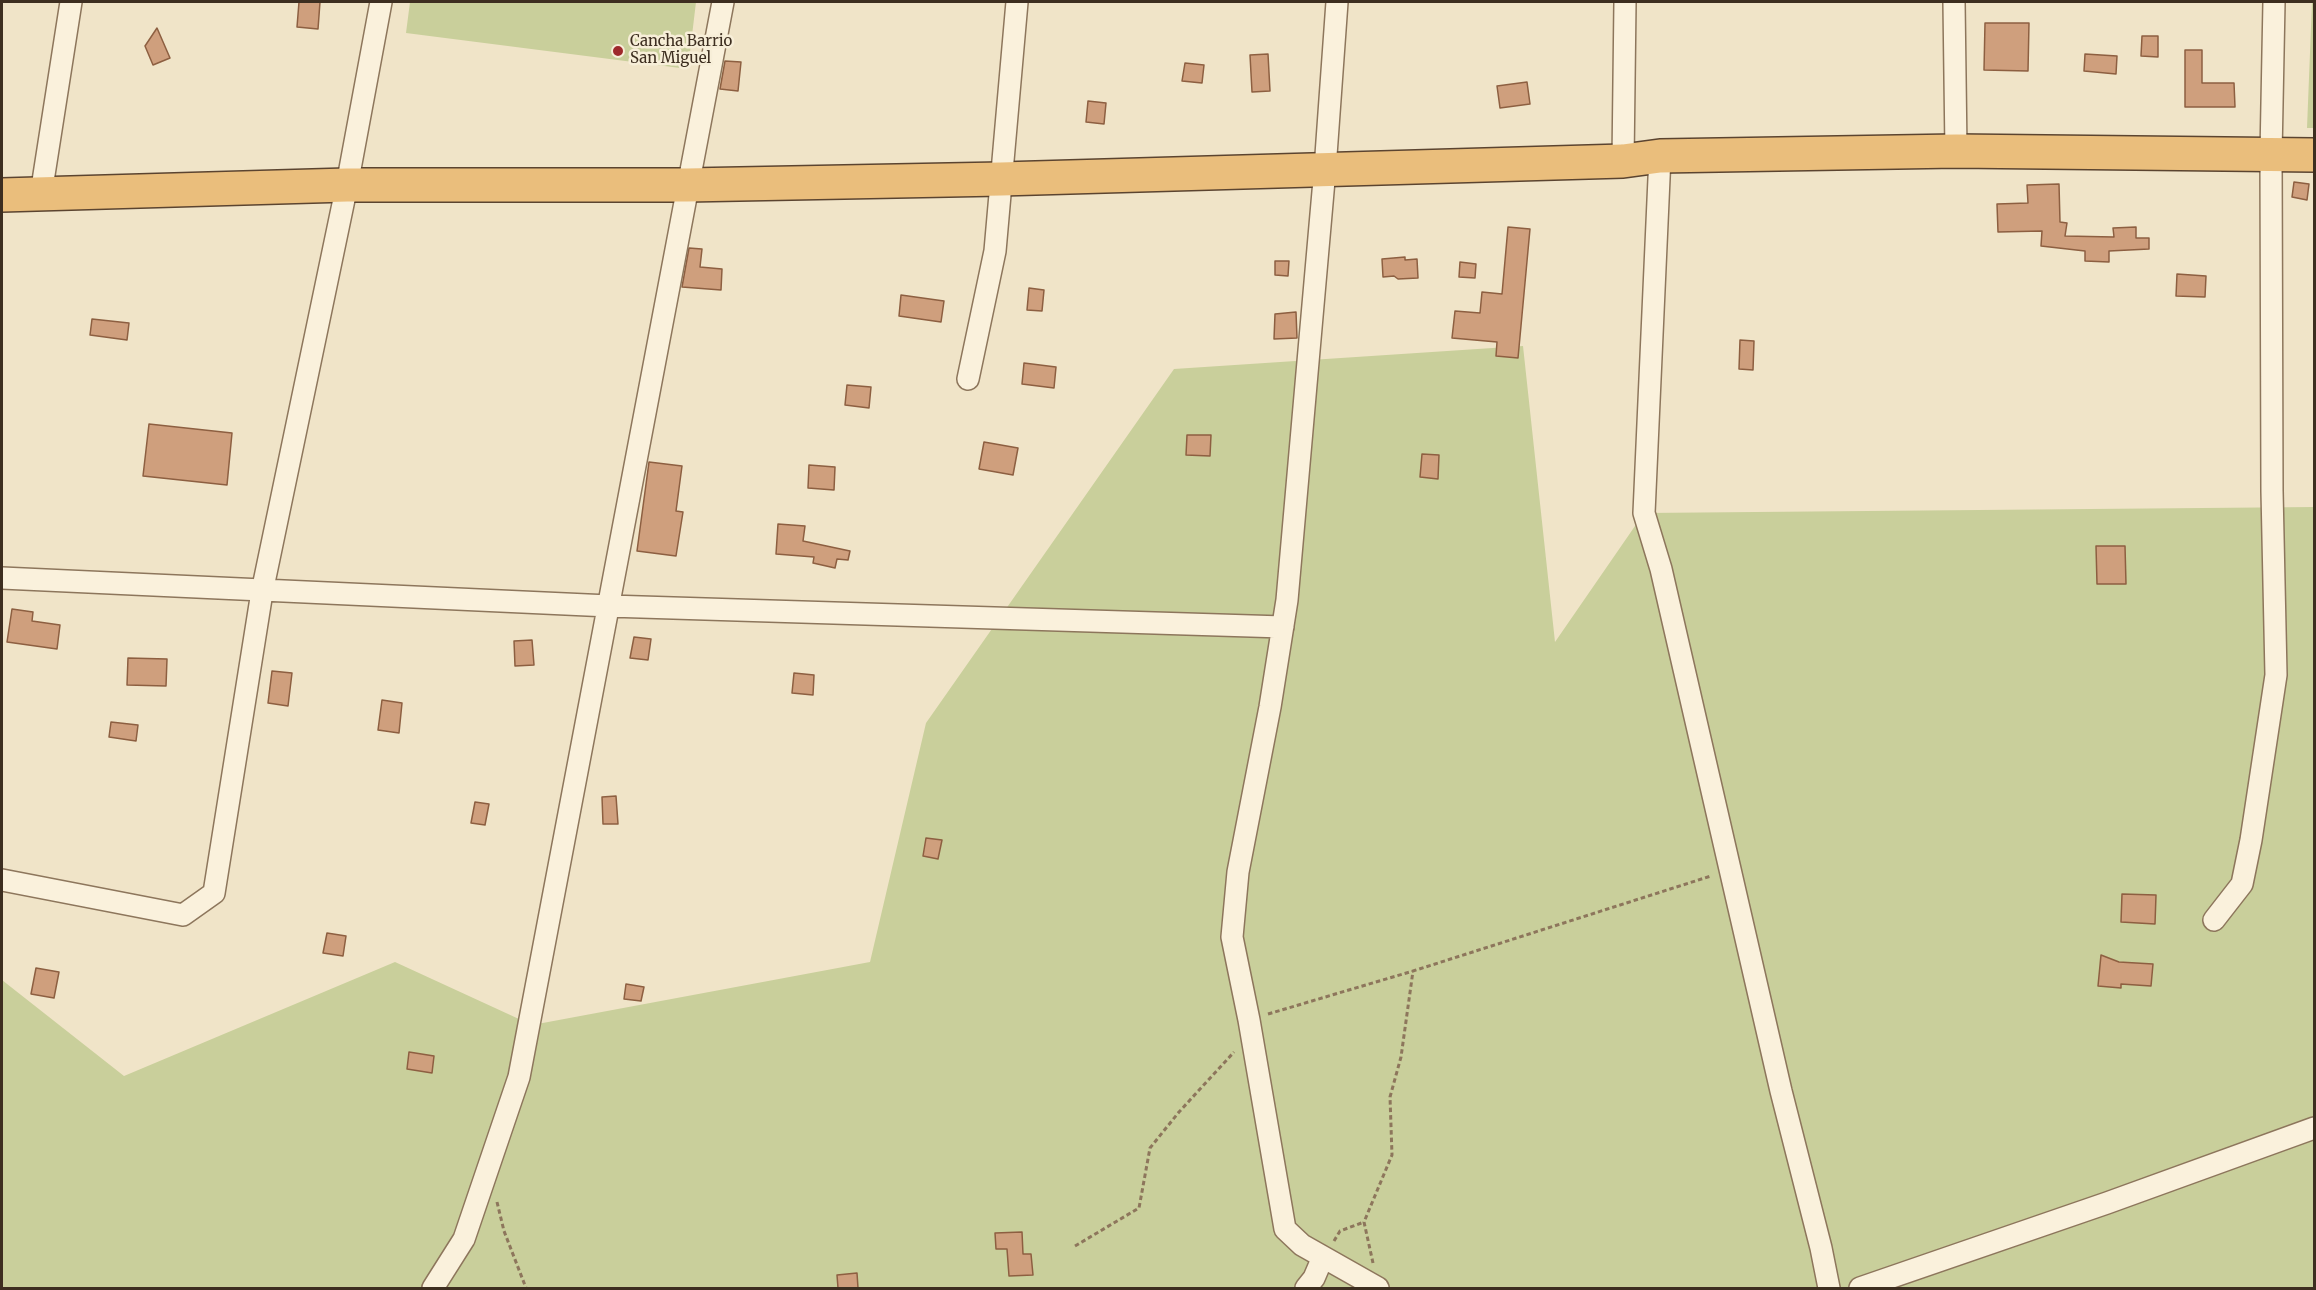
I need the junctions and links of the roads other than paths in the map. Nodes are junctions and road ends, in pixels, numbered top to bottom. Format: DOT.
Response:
graph roads {
  1 [pos="71,2"];
  2 [pos="381,2"];
  3 [pos="723,2"];
  4 [pos="1017,2"];
  5 [pos="1337,2"];
  6 [pos="1624,2"];
  7 [pos="1954,2"];
  8 [pos="2274,2"];
  9 [pos="1956,151"];
  10 [pos="2271,154"];
  11 [pos="2314,155"];
  12 [pos="1660,156"];
  13 [pos="1623,160"];
  14 [pos="1325,169"];
  15 [pos="1001,179"];
  16 [pos="347,185"];
  17 [pos="687,185"];
  18 [pos="41,194"];
  19 [pos="2,195"];
  20 [pos="968,379"];
  21 [pos="2,578"];
  22 [pos="262,592"];
  23 [pos="609,606"];
  24 [pos="1283,627"];
  25 [pos="2,880"];
  26 [pos="2214,920"];
  27 [pos="2314,1128"];
  28 [pos="1323,1257"];
  29 [pos="433,1288"];
  30 [pos="1306,1288"];
  31 [pos="1378,1288"];
  32 [pos="1829,1288"];
  33 [pos="1860,1288"];
  1 -- 18 [label="street"];
  2 -- 16 [label="street"];
  3 -- 17 [label="street"];
  4 -- 15 [label="street"];
  5 -- 14 [label="street"];
  6 -- 13 [label="street"];
  7 -- 9 [label="street"];
  8 -- 10 [label="street"];
  9 -- 10 [label="highway"];
  9 -- 12 [label="highway"];
  10 -- 11 [label="highway"];
  10 -- 26 [label="street"];
  12 -- 13 [label="highway"];
  12 -- 32 [label="street"];
  13 -- 14 [label="highway"];
  14 -- 15 [label="highway"];
  14 -- 24 [label="street"];
  15 -- 17 [label="highway"];
  15 -- 20 [label="street"];
  16 -- 17 [label="highway"];
  16 -- 18 [label="highway"];
  16 -- 22 [label="street"];
  17 -- 23 [label="street"];
  18 -- 19 [label="highway"];
  21 -- 22 [label="street"];
  22 -- 23 [label="street"];
  22 -- 25 [label="street"];
  23 -- 24 [label="street"];
  23 -- 29 [label="street"];
  24 -- 28 [label="street"];
  27 -- 33 [label="street"];
  28 -- 30 [label="street"];
  28 -- 31 [label="street"];
}
